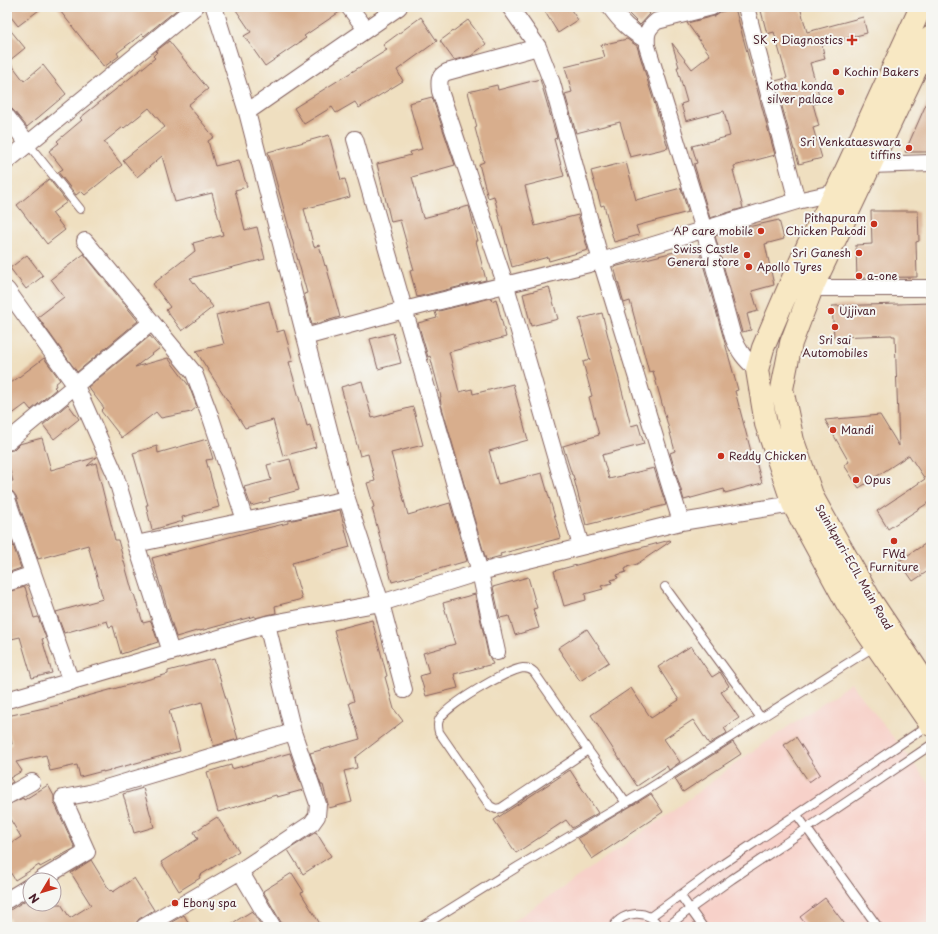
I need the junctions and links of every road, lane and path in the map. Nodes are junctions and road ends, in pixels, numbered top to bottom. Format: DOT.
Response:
graph roads {
  1 [pos="195,7"];
  2 [pos="214,7"];
  3 [pos="349,7"];
  4 [pos="399,7"];
  5 [pos="510,7"];
  6 [pos="610,7"];
  7 [pos="712,7"];
  8 [pos="746,7"];
  9 [pos="921,7"];
  10 [pos="674,11"];
  11 [pos="366,29"];
  12 [pos="931,37"];
  13 [pos="646,40"];
  14 [pos="538,46"];
  15 [pos="247,112"];
  16 [pos="7,117"];
  17 [pos="355,139"];
  18 [pos="29,145"];
  19 [pos="7,162"];
  20 [pos="931,164"];
  21 [pos="870,165"];
  22 [pos="859,189"];
  23 [pos="836,192"];
  24 [pos="797,201"];
  25 [pos="80,209"];
  26 [pos="704,230"];
  27 [pos="85,241"];
  28 [pos="601,261"];
  29 [pos="506,286"];
  30 [pos="812,288"];
  31 [pos="931,288"];
  32 [pos="7,290"];
  33 [pos="404,310"];
  34 [pos="152,322"];
  35 [pos="305,337"];
  36 [pos="757,370"];
  37 [pos="76,386"];
  38 [pos="7,442"];
  39 [pos="7,499"];
  40 [pos="347,499"];
  41 [pos="793,504"];
  42 [pos="245,520"];
  43 [pos="680,522"];
  44 [pos="136,544"];
  45 [pos="581,546"];
  46 [pos="480,572"];
  47 [pos="33,574"];
  48 [pos="7,583"];
  49 [pos="665,587"];
  50 [pos="381,603"];
  51 [pos="267,624"];
  52 [pos="876,645"];
  53 [pos="171,652"];
  54 [pos="498,652"];
  55 [pos="71,682"];
  56 [pos="404,690"];
  57 [pos="931,691"];
  58 [pos="7,700"];
  59 [pos="761,718"];
  60 [pos="293,732"];
  61 [pos="931,732"];
  62 [pos="588,750"];
  63 [pos="32,782"];
  64 [pos="7,796"];
  65 [pos="626,802"];
  66 [pos="797,815"];
  67 [pos="807,829"];
  68 [pos="240,871"];
  69 [pos="53,872"];
  70 [pos="22,891"];
  71 [pos="680,895"];
  72 [pos="7,900"];
  73 [pos="690,909"];
  74 [pos="650,918"];
  75 [pos="144,927"];
  76 [pos="273,927"];
  77 [pos="421,927"];
  78 [pos="613,927"];
  79 [pos="659,927"];
  80 [pos="668,927"];
  81 [pos="703,927"];
  82 [pos="878,927"];
  1 -- 18 [label="street"];
  2 -- 15 [label="street"];
  3 -- 11 [label="street"];
  4 -- 11 [label="street"];
  5 -- 14 [label="street"];
  6 -- 13 [label="street"];
  7 -- 10 [label="street"];
  8 -- 24 [label="street"];
  9 -- 23 [label="main road, Sainikpuri-ECIL Main Road"];
  10 -- 13 [label="street"];
  11 -- 15 [label="street"];
  12 -- 21 [label="main road, Sainikpuri-ECIL Main Road"];
  13 -- 26 [label="street"];
  14 -- 28 [label="street"];
  14 -- 29 [label="street"];
  15 -- 35 [label="street"];
  16 -- 18 [label="street"];
  17 -- 33 [label="street"];
  18 -- 19 [label="street"];
  18 -- 25 [label="lane"];
  20 -- 21 [label="street"];
  21 -- 22 [label="main road, Sainikpuri-ECIL Main Road"];
  22 -- 23 [label="street"];
  22 -- 30 [label="main road, Sainikpuri-ECIL Main Road"];
  23 -- 24 [label="street"];
  23 -- 36 [label="main road, Sainikpuri-ECIL Main Road"];
  24 -- 26 [label="street"];
  26 -- 28 [label="street"];
  26 -- 36 [label="street"];
  27 -- 34 [label="street"];
  28 -- 29 [label="street"];
  28 -- 43 [label="street"];
  29 -- 33 [label="street"];
  29 -- 45 [label="street"];
  30 -- 31 [label="street"];
  30 -- 57 [label="main road, Sainikpuri-ECIL Main Road"];
  32 -- 37 [label="street"];
  33 -- 35 [label="street"];
  33 -- 46 [label="street"];
  34 -- 37 [label="street"];
  34 -- 42 [label="street"];
  35 -- 40 [label="street"];
  36 -- 41 [label="main road, Sainikpuri-ECIL Main Road"];
  37 -- 38 [label="street"];
  37 -- 44 [label="street"];
  39 -- 47 [label="street"];
  40 -- 42 [label="street"];
  40 -- 50 [label="street"];
  41 -- 43 [label="street"];
  41 -- 52 [label="main road, Sainikpuri-ECIL Main Road"];
  42 -- 44 [label="street"];
  43 -- 45 [label="street"];
  44 -- 53 [label="street"];
  45 -- 46 [label="street"];
  46 -- 50 [label="street"];
  46 -- 54 [label="street"];
  47 -- 48 [label="street"];
  47 -- 55 [label="street"];
  49 -- 59 [label="lane"];
  50 -- 51 [label="street"];
  50 -- 56 [label="street"];
  51 -- 53 [label="street"];
  51 -- 60 [label="street"];
  52 -- 59 [label="lane"];
  52 -- 61 [label="main road, Sainikpuri-ECIL Main Road"];
  53 -- 55 [label="street"];
  55 -- 58 [label="street"];
  59 -- 65 [label="lane"];
  60 -- 68 [label="street"];
  60 -- 69 [label="street"];
  61 -- 66 [label="lane"];
  61 -- 67 [label="lane"];
  62 -- 62 [label="lane"];
  62 -- 65 [label="lane"];
  63 -- 64 [label="street"];
  65 -- 77 [label="lane"];
  66 -- 67 [label="lane"];
  66 -- 71 [label="lane"];
  67 -- 73 [label="lane"];
  67 -- 82 [label="lane"];
  68 -- 75 [label="street"];
  68 -- 76 [label="street"];
  70 -- 72 [label="street"];
  71 -- 73 [label="lane"];
  71 -- 74 [label="lane"];
  73 -- 80 [label="lane"];
  73 -- 81 [label="lane"];
  74 -- 78 [label="lane"];
  74 -- 79 [label="lane"];
}
